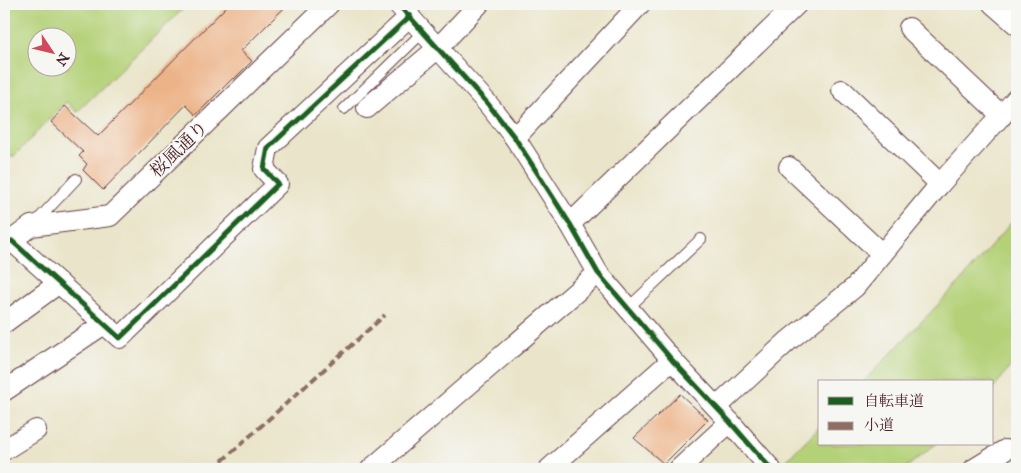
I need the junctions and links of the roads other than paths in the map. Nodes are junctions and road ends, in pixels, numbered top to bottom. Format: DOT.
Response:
graph roads {
  1 [pos="330,4"];
  2 [pos="479,4"];
  3 [pos="640,4"];
  4 [pos="797,4"];
  5 [pos="993,4"];
  6 [pos="404,10"];
  7 [pos="1017,25"];
  8 [pos="909,28"];
  9 [pos="423,32"];
  10 [pos="438,48"];
  11 [pos="842,90"];
  12 [pos="1017,98"];
  13 [pos="368,108"];
  14 [pos="344,109"];
  15 [pos="1002,116"];
  16 [pos="515,138"];
  17 [pos="789,167"];
  18 [pos="76,179"];
  19 [pos="940,184"];
  20 [pos="570,224"];
  21 [pos="31,226"];
  22 [pos="701,239"];
  23 [pos="8,243"];
  24 [pos="882,254"];
  25 [pos="598,273"];
  26 [pos="59,283"];
  27 [pos="628,308"];
  28 [pos="4,323"];
  29 [pos="104,324"];
  30 [pos="672,360"];
  31 [pos="4,391"];
  32 [pos="717,407"];
  33 [pos="730,422"];
  34 [pos="36,430"];
  35 [pos="4,450"];
  36 [pos="1005,450"];
  37 [pos="371,469"];
  38 [pos="548,469"];
  39 [pos="679,469"];
  40 [pos="770,469"];
  41 [pos="974,469"];
  1 -- 21 [label="street, 桜風通り"];
  2 -- 10 [label="street"];
  3 -- 16 [label="street"];
  4 -- 20 [label="street"];
  5 -- 7 [label="street"];
  6 -- 9 [label="street"];
  6 -- 29 [label="street"];
  8 -- 15 [label="street"];
  9 -- 10 [label="street"];
  9 -- 14 [label="lane"];
  10 -- 13 [label="street"];
  10 -- 16 [label="street"];
  11 -- 19 [label="street"];
  12 -- 15 [label="street"];
  15 -- 19 [label="street"];
  16 -- 20 [label="street"];
  17 -- 24 [label="street"];
  18 -- 21 [label="lane"];
  19 -- 24 [label="street"];
  20 -- 25 [label="street"];
  21 -- 23 [label="street, 桜風通り"];
  22 -- 27 [label="lane"];
  23 -- 26 [label="street"];
  24 -- 32 [label="street"];
  25 -- 27 [label="street"];
  25 -- 37 [label="street"];
  26 -- 28 [label="street"];
  26 -- 29 [label="street"];
  27 -- 30 [label="street"];
  29 -- 31 [label="street"];
  30 -- 32 [label="street"];
  30 -- 38 [label="street"];
  32 -- 33 [label="street"];
  33 -- 39 [label="street"];
  33 -- 40 [label="street"];
  34 -- 35 [label="street"];
  36 -- 41 [label="street"];
}
